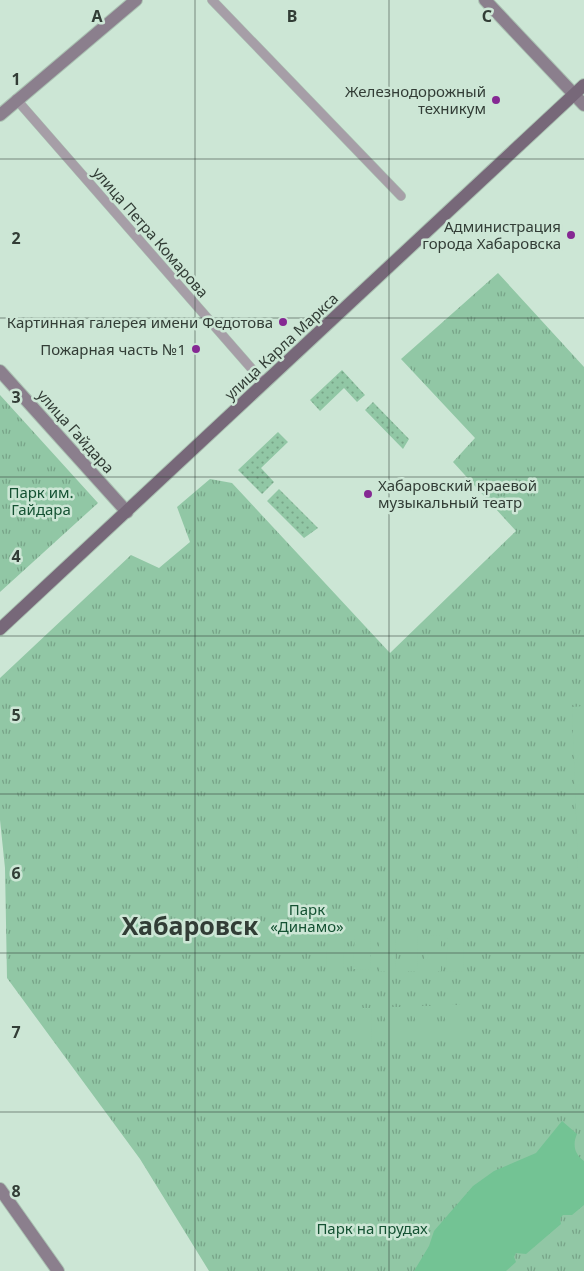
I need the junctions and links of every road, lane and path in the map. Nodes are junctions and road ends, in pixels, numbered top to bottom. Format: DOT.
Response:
graph roads {
  1 [pos="136,0"];
  2 [pos="212,0"];
  3 [pos="485,0"];
  4 [pos="584,85"];
  5 [pos="574,95"];
  6 [pos="16,100"];
  7 [pos="584,105"];
  8 [pos="0,115"];
  9 [pos="401,196"];
  10 [pos="0,371"];
  11 [pos="265,384"];
  12 [pos="127,512"];
  13 [pos="0,629"];
  14 [pos="0,1188"];
  15 [pos="58,1271"];
  1 -- 6 [label="street"];
  2 -- 9 [label="street"];
  3 -- 5 [label="street"];
  4 -- 5 [label="main road, улица Карла Маркса"];
  5 -- 7 [label="street"];
  5 -- 11 [label="main road, улица Карла Маркса"];
  6 -- 8 [label="street"];
  6 -- 11 [label="street, улица Петра Комарова"];
  10 -- 12 [label="street, улица Гайдара"];
  11 -- 12 [label="main road, улица Карла Маркса"];
  12 -- 13 [label="main road, улица Карла Маркса"];
  14 -- 15 [label="street"];
}
